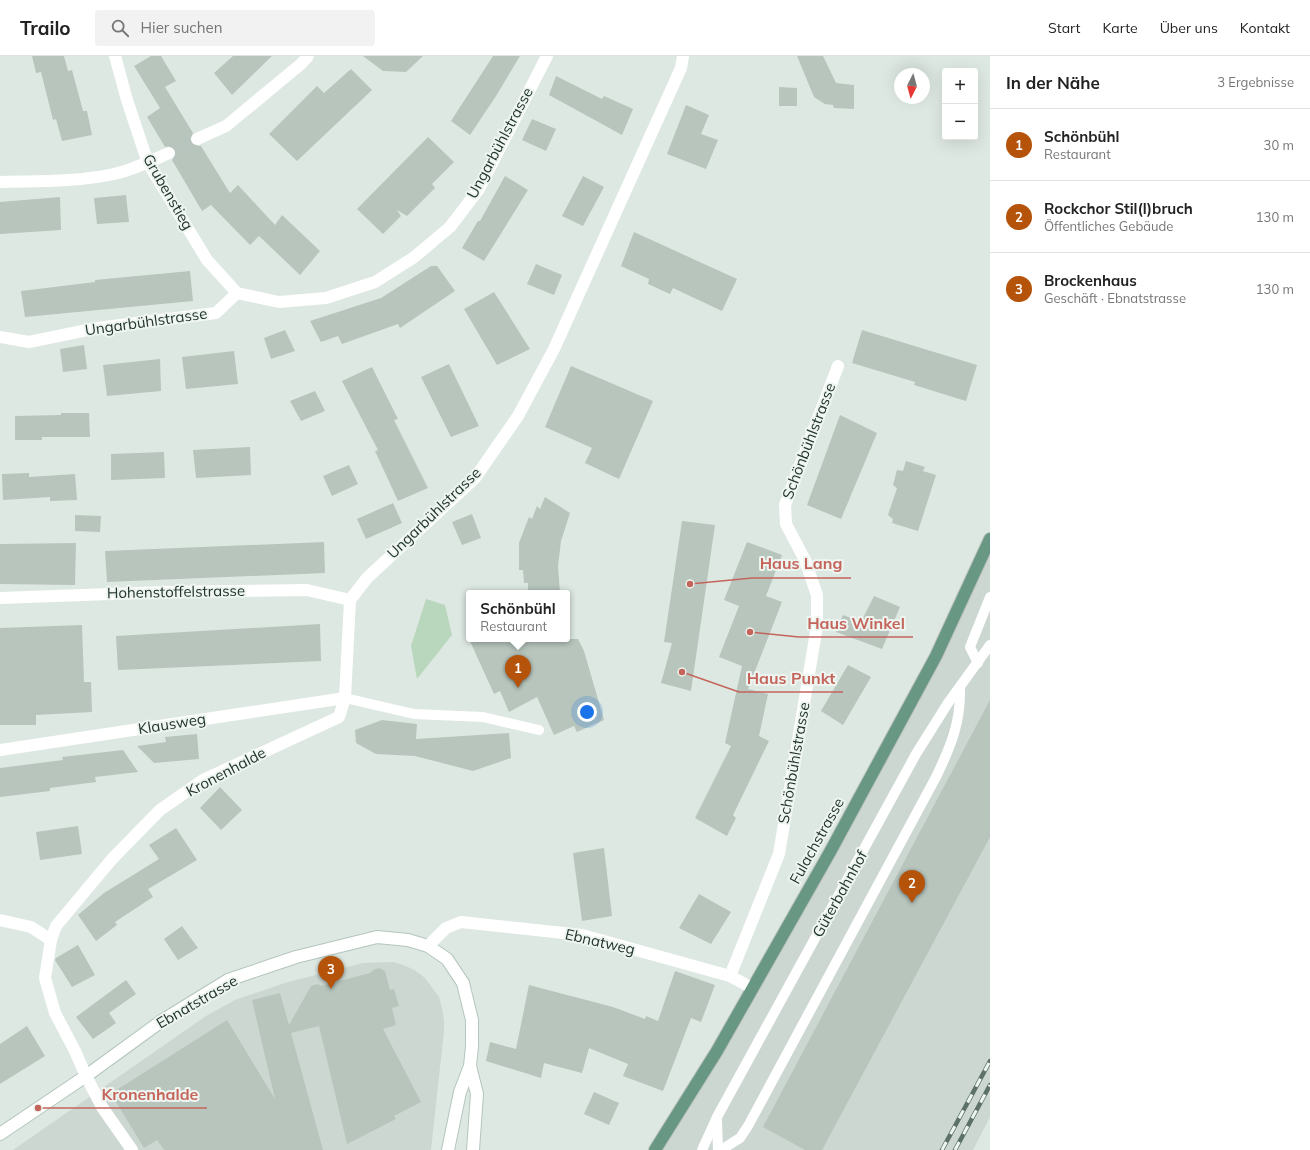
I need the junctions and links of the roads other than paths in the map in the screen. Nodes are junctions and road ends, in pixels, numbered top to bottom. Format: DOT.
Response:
graph roads {
  1 [pos="115,56"];
  2 [pos="547,56"];
  3 [pos="683,56"];
  4 [pos="301,59"];
  5 [pos="197,140"];
  6 [pos="168,153"];
  7 [pos="148,163"];
  8 [pos="0,182"];
  9 [pos="237,293"];
  10 [pos="0,337"];
  11 [pos="838,366"];
  12 [pos="990,539"];
  13 [pos="990,597"];
  14 [pos="0,598"];
  15 [pos="350,600"];
  16 [pos="990,645"];
  17 [pos="978,663"];
  18 [pos="960,687"];
  19 [pos="345,698"];
  20 [pos="539,730"];
  21 [pos="0,750"];
  22 [pos="0,920"];
  23 [pos="51,940"];
  24 [pos="428,946"];
  25 [pos="730,976"];
  26 [pos="752,988"];
  27 [pos="470,1066"];
  28 [pos="86,1076"];
  29 [pos="717,1117"];
  30 [pos="0,1134"];
  31 [pos="132,1150"];
  32 [pos="448,1150"];
  33 [pos="473,1150"];
  34 [pos="655,1150"];
  35 [pos="702,1150"];
  36 [pos="718,1150"];
  37 [pos="721,1150"];
  1 -- 7 [label="street, Grubenstieg"];
  2 -- 9 [label="street, Ungarbühlstrasse"];
  3 -- 15 [label="street, Ungarbühlstrasse"];
  4 -- 5 [label="street"];
  6 -- 7 [label="street"];
  7 -- 8 [label="street"];
  7 -- 9 [label="street, Grubenstieg"];
  9 -- 10 [label="street, Ungarbühlstrasse"];
  11 -- 25 [label="street, Schönbühlstrasse"];
  12 -- 26 [label="main road, Fulachstrasse"];
  13 -- 17 [label="lane"];
  14 -- 15 [label="street, Hohenstoffelstrasse"];
  15 -- 19 [label="street, Kronenhalde"];
  16 -- 17 [label="lane, Güterbahnhof"];
  17 -- 18 [label="lane, Güterbahnhof"];
  18 -- 29 [label="lane, Güterbahnhof"];
  18 -- 37 [label="lane"];
  19 -- 20 [label="lane"];
  19 -- 21 [label="street, Klausweg"];
  19 -- 23 [label="street, Kronenhalde"];
  22 -- 23 [label="street"];
  23 -- 28 [label="street, Kronenhalde"];
  24 -- 25 [label="street, Ebnatweg"];
  24 -- 27 [label="street, Ebnatstrasse"];
  24 -- 28 [label="street, Ebnatstrasse"];
  25 -- 26 [label="street, Ebnatweg"];
  26 -- 34 [label="main road, Fulachstrasse"];
  27 -- 32 [label="street, Ebnatstrasse"];
  27 -- 33 [label="street, Ebnatstrasse"];
  28 -- 30 [label="street, Ebnatstrasse"];
  28 -- 31 [label="street, Kronenhalde"];
  29 -- 35 [label="lane, Güterbahnhof"];
  29 -- 36 [label="lane"];
}
